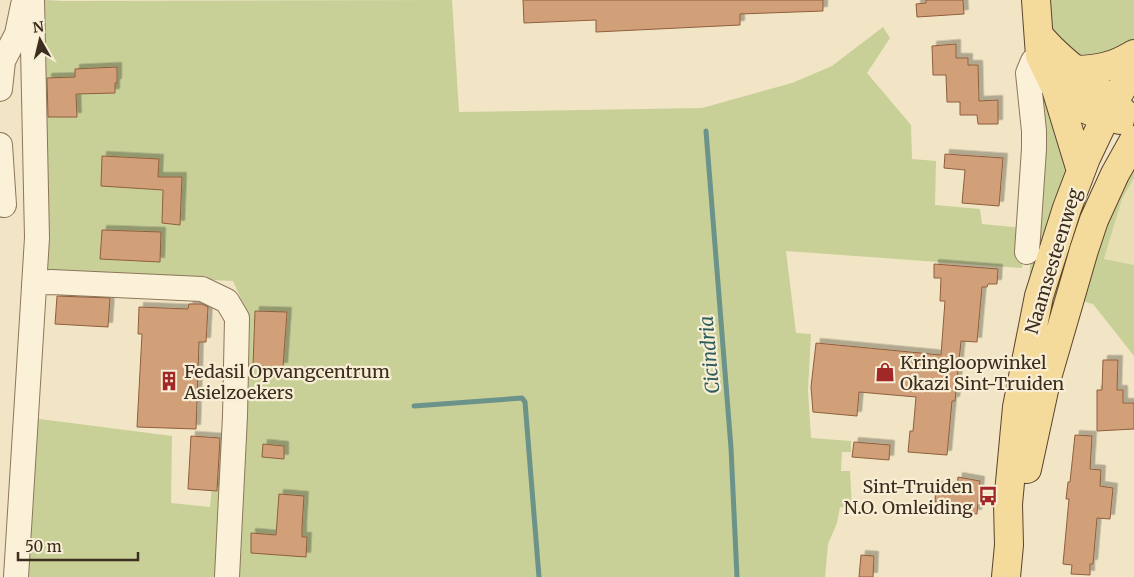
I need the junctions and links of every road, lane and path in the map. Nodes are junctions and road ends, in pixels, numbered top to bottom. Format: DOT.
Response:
graph roads {
  1 [pos="24,0"];
  2 [pos="32,0"];
  3 [pos="1036,0"];
  4 [pos="1043,47"];
  5 [pos="1134,54"];
  6 [pos="1134,66"];
  7 [pos="1077,70"];
  8 [pos="0,89"];
  9 [pos="1056,89"];
  10 [pos="1118,109"];
  11 [pos="1134,140"];
  12 [pos="0,145"];
  13 [pos="1082,171"];
  14 [pos="4,205"];
  15 [pos="1094,220"];
  16 [pos="1027,252"];
  17 [pos="34,283"];
  18 [pos="1009,545"];
  19 [pos="16,577"];
  20 [pos="227,577"];
  21 [pos="1006,577"];
  1 -- 8 [label="street"];
  2 -- 17 [label="street"];
  3 -- 4 [label="main road"];
  4 -- 7 [label="main road"];
  4 -- 9 [label="main road"];
  4 -- 16 [label="street, Naamsesteenweg"];
  5 -- 7 [label="main road"];
  6 -- 10 [label="main road"];
  7 -- 10 [label="main road"];
  9 -- 10 [label="main road"];
  9 -- 13 [label="main road"];
  10 -- 13 [label="main road, Naamsesteenweg"];
  10 -- 15 [label="main road"];
  11 -- 15 [label="main road, Naamsesteenweg"];
  12 -- 14 [label="street"];
  13 -- 18 [label="main road, Naamsesteenweg"];
  15 -- 18 [label="main road, Naamsesteenweg"];
  17 -- 19 [label="street"];
  17 -- 20 [label="street"];
  18 -- 21 [label="main road, Naamsesteenweg"];
}
